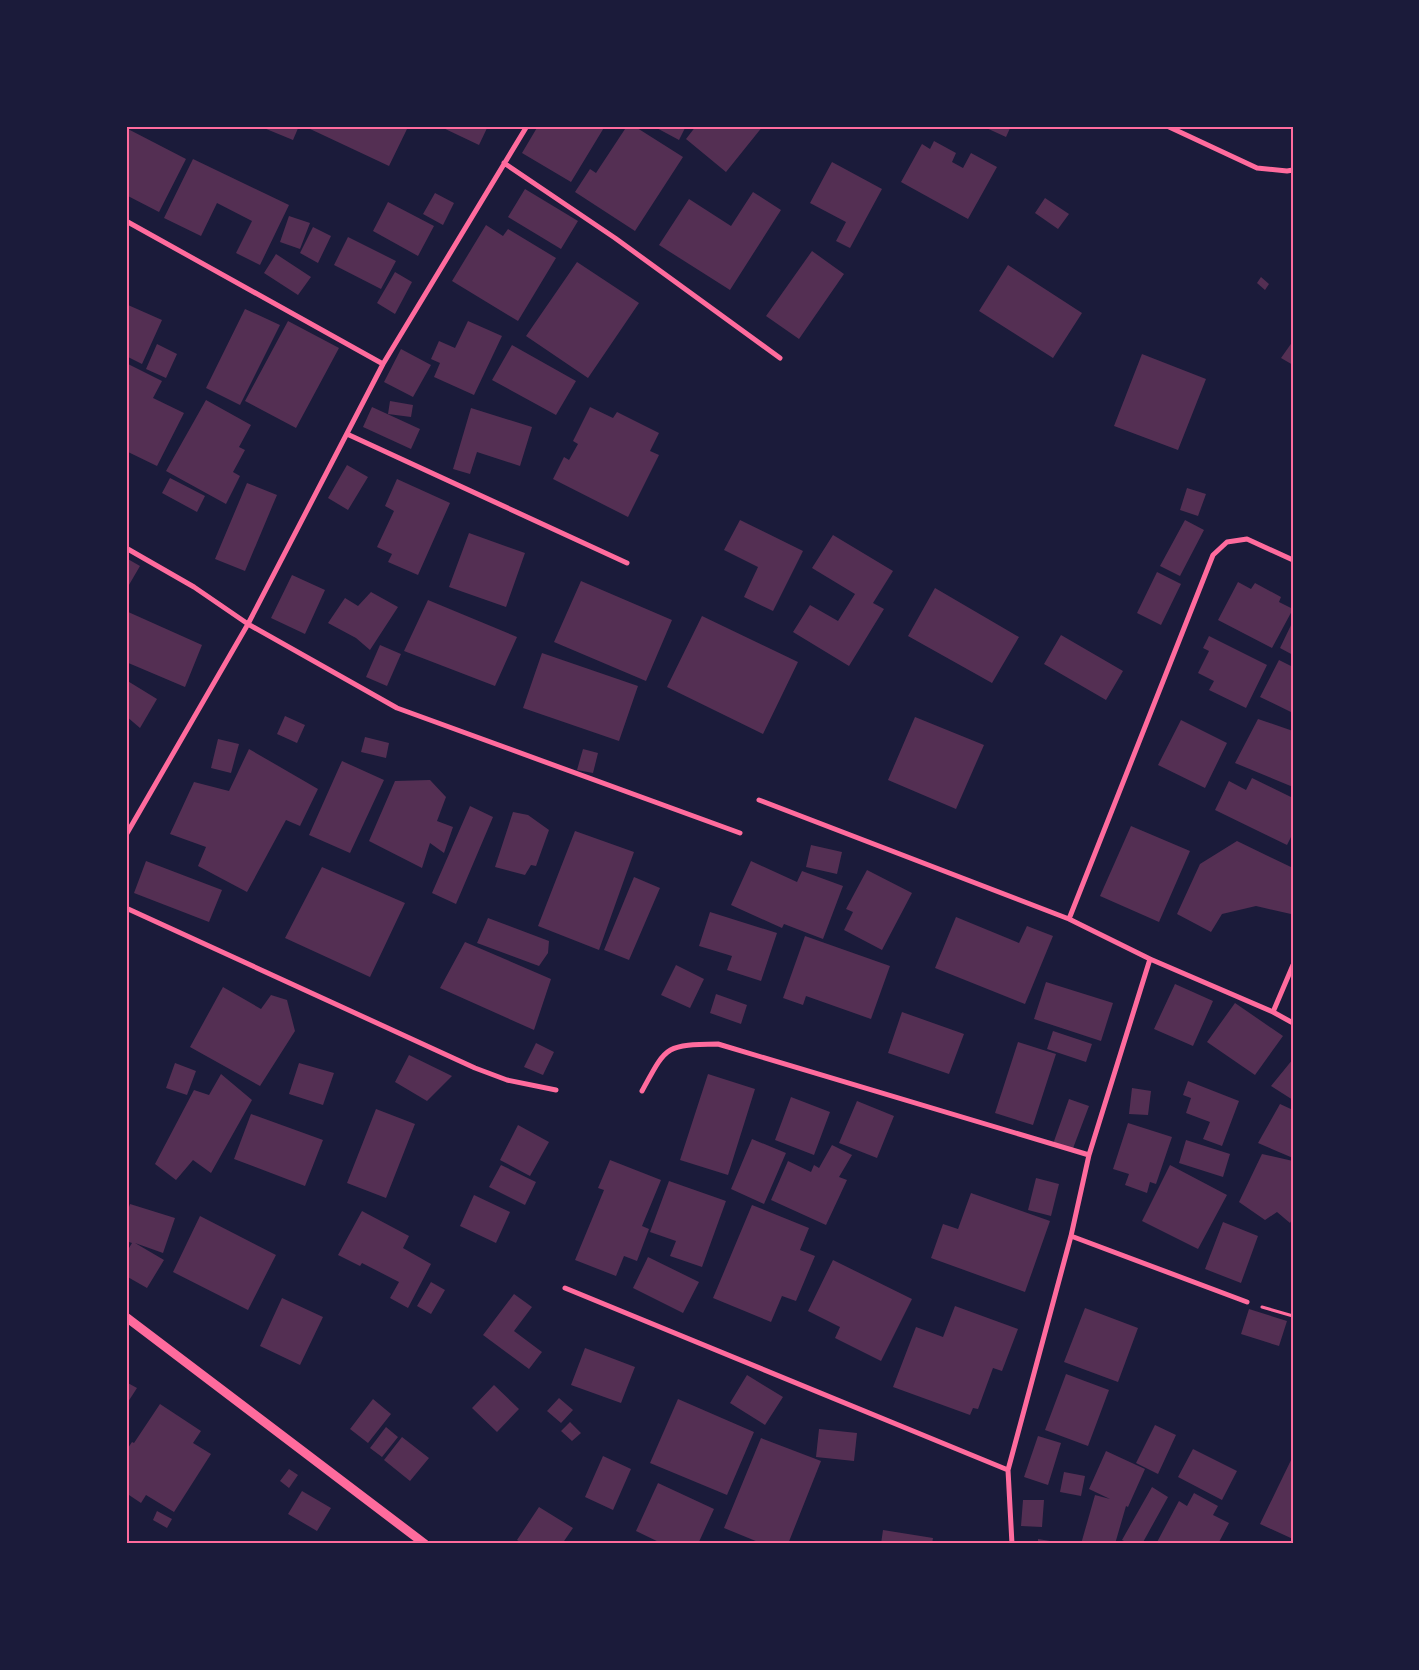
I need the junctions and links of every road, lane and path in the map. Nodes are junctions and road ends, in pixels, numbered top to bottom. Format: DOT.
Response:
graph roads {
  1 [pos="527,126"];
  2 [pos="1167,126"];
  3 [pos="504,163"];
  4 [pos="1293,170"];
  5 [pos="126,221"];
  6 [pos="780,358"];
  7 [pos="383,364"];
  8 [pos="347,434"];
  9 [pos="126,548"];
  10 [pos="1293,560"];
  11 [pos="627,563"];
  12 [pos="248,624"];
  13 [pos="759,800"];
  14 [pos="740,833"];
  15 [pos="126,835"];
  16 [pos="126,908"];
  17 [pos="1068,919"];
  18 [pos="1150,959"];
  19 [pos="1293,965"];
  20 [pos="1273,1012"];
  21 [pos="1293,1023"];
  22 [pos="556,1090"];
  23 [pos="642,1091"];
  24 [pos="1089,1154"];
  25 [pos="1071,1236"];
  26 [pos="566,1288"];
  27 [pos="1246,1302"];
  28 [pos="1293,1316"];
  29 [pos="126,1317"];
  30 [pos="1008,1470"];
  31 [pos="424,1544"];
  32 [pos="1012,1544"];
  1 -- 3 [label="street"];
  2 -- 4 [label="street"];
  3 -- 6 [label="street"];
  3 -- 7 [label="street"];
  5 -- 7 [label="street"];
  7 -- 8 [label="street"];
  8 -- 11 [label="street"];
  8 -- 12 [label="street"];
  9 -- 12 [label="street"];
  10 -- 17 [label="street"];
  12 -- 14 [label="street"];
  12 -- 15 [label="street"];
  13 -- 17 [label="street"];
  16 -- 22 [label="street"];
  17 -- 18 [label="street"];
  18 -- 20 [label="street"];
  18 -- 24 [label="street"];
  19 -- 20 [label="street"];
  20 -- 21 [label="street"];
  23 -- 24 [label="street"];
  24 -- 25 [label="street"];
  25 -- 27 [label="street"];
  25 -- 30 [label="street"];
  26 -- 30 [label="street"];
  27 -- 28 [label="path"];
  29 -- 31 [label="street"];
  30 -- 32 [label="street"];
}
